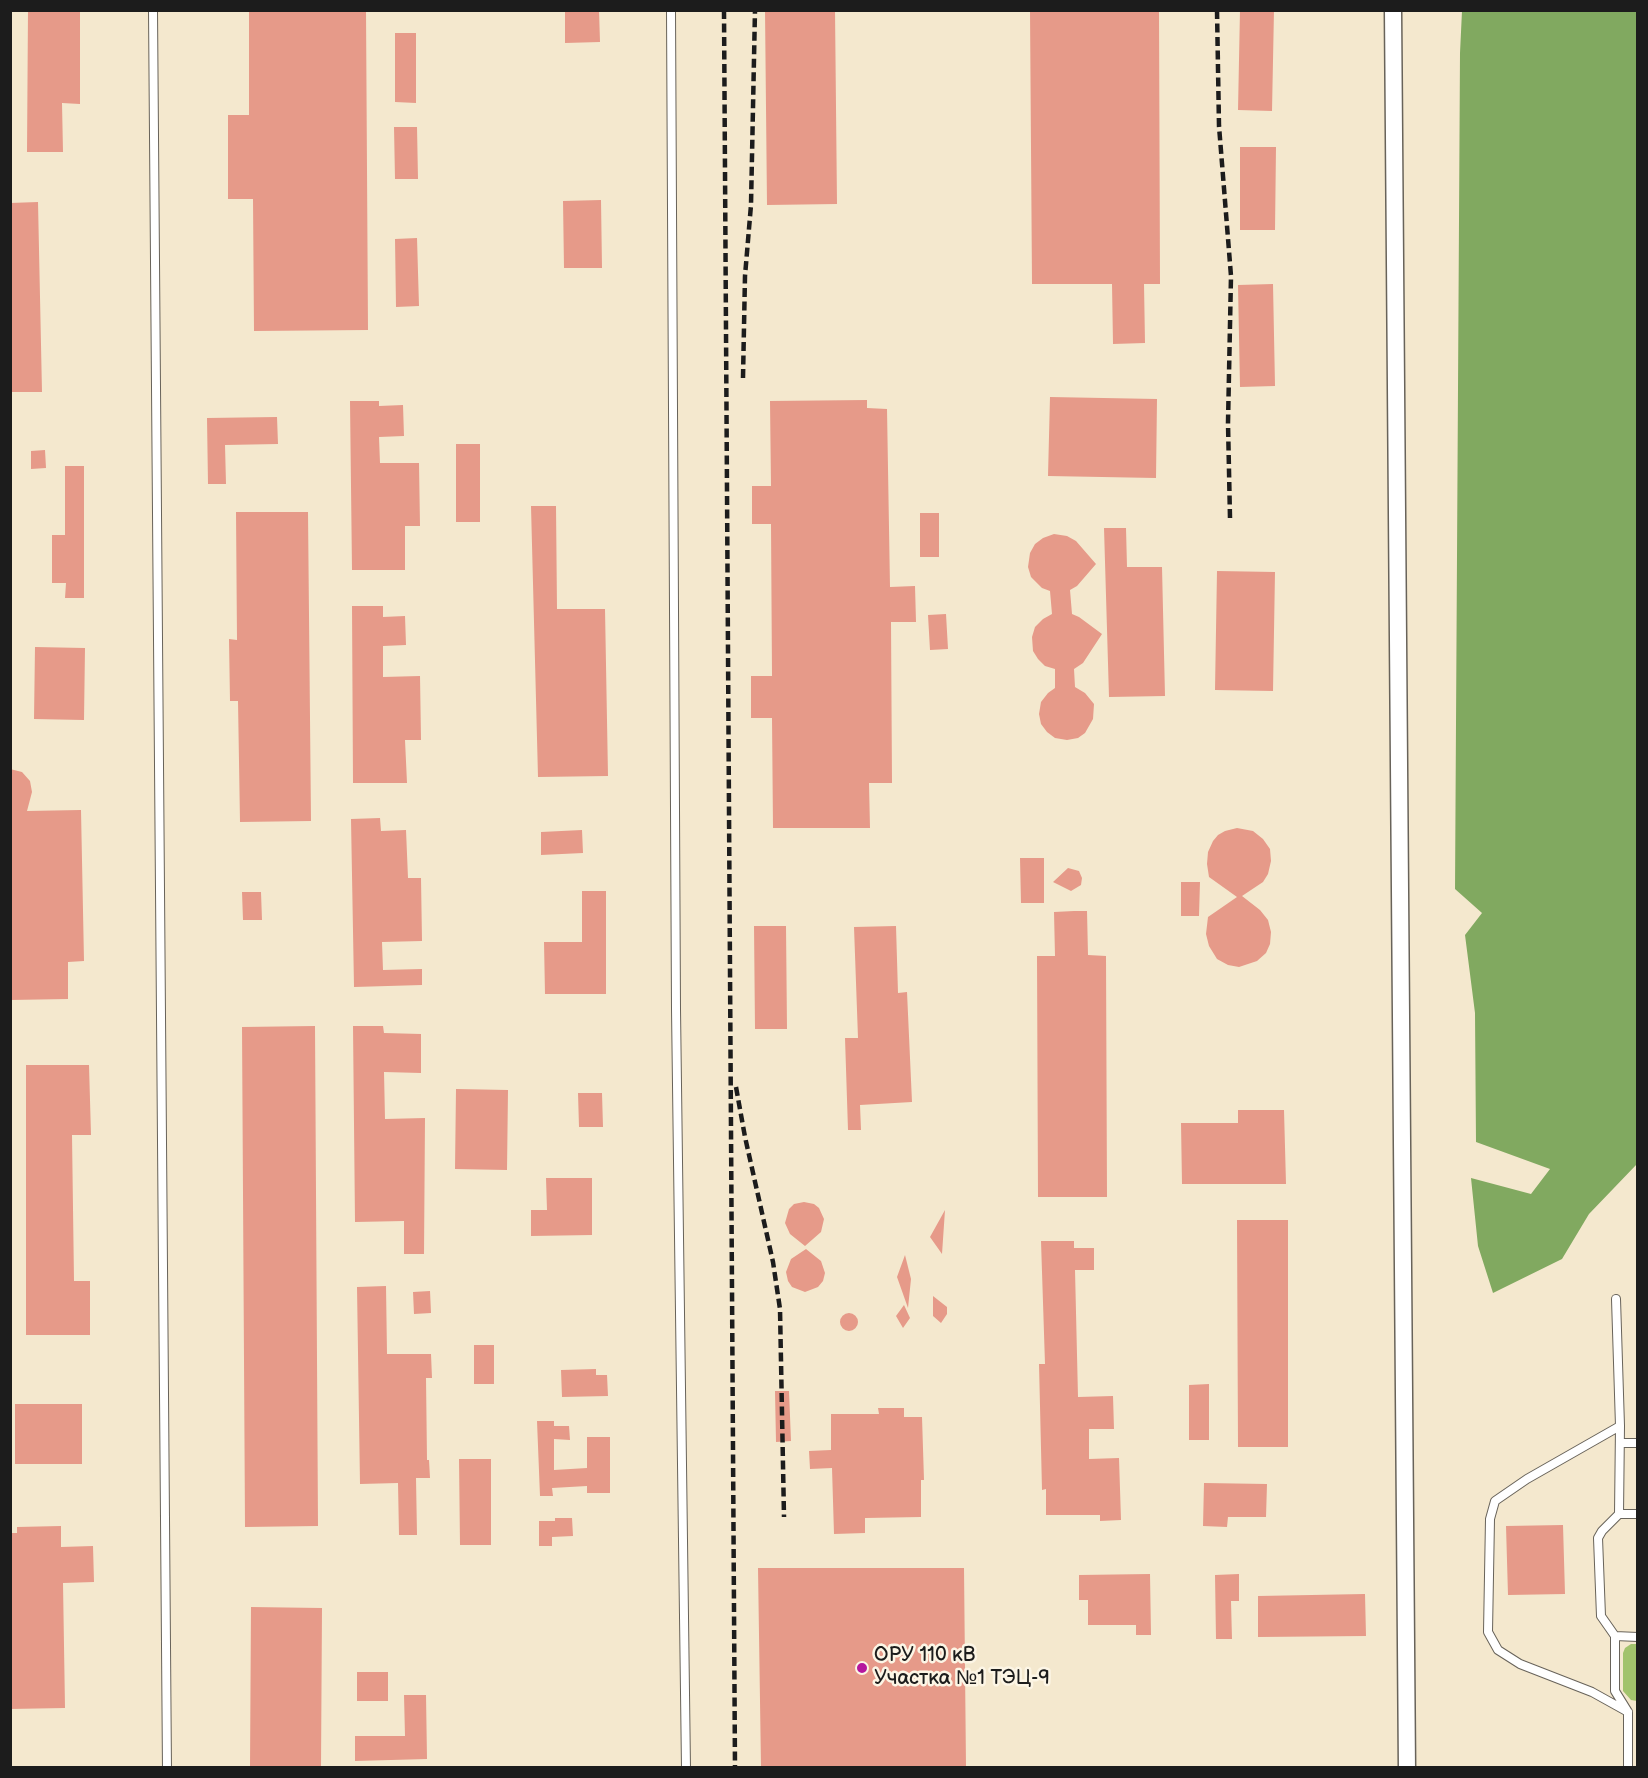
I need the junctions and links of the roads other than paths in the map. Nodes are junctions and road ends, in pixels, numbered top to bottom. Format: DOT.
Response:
graph roads {
  1 [pos="153,10"];
  2 [pos="671,10"];
  3 [pos="1393,10"];
  4 [pos="1616,1299"];
  5 [pos="1620,1426"];
  6 [pos="1620,1443"];
  7 [pos="1638,1443"];
  8 [pos="1619,1514"];
  9 [pos="1638,1514"];
  10 [pos="1615,1636"];
  11 [pos="1638,1637"];
  12 [pos="1628,1712"];
  13 [pos="167,1767"];
  14 [pos="686,1767"];
  15 [pos="1407,1767"];
  16 [pos="1628,1767"];
  1 -- 13 [label="lane"];
  2 -- 14 [label="lane"];
  3 -- 15 [label="street"];
  4 -- 5 [label="lane"];
  5 -- 6 [label="lane"];
  5 -- 12 [label="lane"];
  6 -- 7 [label="lane"];
  6 -- 8 [label="lane"];
  8 -- 9 [label="lane"];
  8 -- 10 [label="lane"];
  10 -- 11 [label="lane"];
  10 -- 12 [label="lane"];
  12 -- 16 [label="lane"];
}
